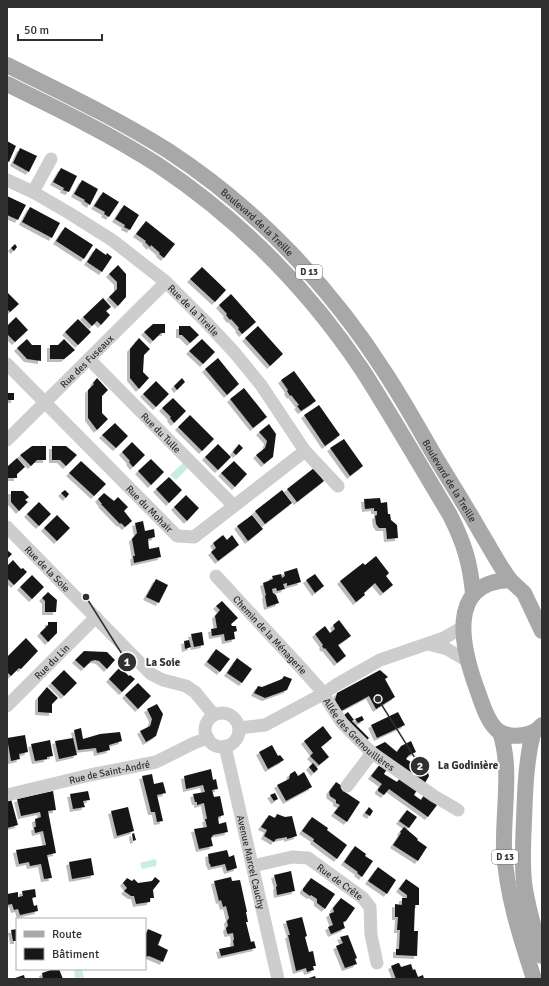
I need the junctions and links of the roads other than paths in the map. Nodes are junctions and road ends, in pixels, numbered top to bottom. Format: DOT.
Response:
graph roads {
  1 [pos="7,65"];
  2 [pos="7,84"];
  3 [pos="51,159"];
  4 [pos="7,180"];
  5 [pos="33,192"];
  6 [pos="166,282"];
  7 [pos="89,358"];
  8 [pos="7,364"];
  9 [pos="45,403"];
  10 [pos="7,440"];
  11 [pos="305,451"];
  12 [pos="338,486"];
  13 [pos="233,506"];
  14 [pos="7,527"];
  15 [pos="216,576"];
  16 [pos="510,580"];
  17 [pos="473,593"];
  18 [pos="524,593"];
  19 [pos="542,599"];
  20 [pos="96,617"];
  21 [pos="462,627"];
  22 [pos="542,631"];
  23 [pos="428,644"];
  24 [pos="469,662"];
  25 [pos="323,694"];
  26 [pos="9,700"];
  27 [pos="214,715"];
  28 [pos="239,728"];
  29 [pos="537,729"];
  30 [pos="500,732"];
  31 [pos="208,738"];
  32 [pos="225,746"];
  33 [pos="372,753"];
  34 [pos="348,786"];
  35 [pos="7,795"];
  36 [pos="458,810"];
  37 [pos="253,866"];
  38 [pos="542,956"];
  39 [pos="377,963"];
  40 [pos="278,979"];
  41 [pos="534,979"];
  1 -- 16 [label="main road, Boulevard de la Treille / D 13"];
  2 -- 17 [label="main road, Boulevard de la Treille / D 13"];
  3 -- 5 [label="street"];
  4 -- 5 [label="street, Rue de la Tirelle"];
  5 -- 6 [label="street, Rue de la Tirelle"];
  6 -- 7 [label="street, Rue des Fuseaux"];
  6 -- 11 [label="street, Rue de la Tirelle"];
  7 -- 9 [label="street, Rue des Fuseaux"];
  7 -- 13 [label="street, Rue du Tulle"];
  8 -- 9 [label="street, Rue du Mohair"];
  9 -- 10 [label="street, Rue des Fuseaux"];
  9 -- 13 [label="street, Rue du Mohair"];
  11 -- 12 [label="street, Rue de la Tirelle"];
  11 -- 13 [label="street, Rue du Mohair"];
  14 -- 20 [label="street, Rue de la Soie"];
  15 -- 25 [label="street, Chemin de la Ménagerie"];
  16 -- 17 [label="main road"];
  16 -- 18 [label="main road, Boulevard de la Treille"];
  17 -- 21 [label="main road"];
  18 -- 19 [label="main road"];
  18 -- 22 [label="main road"];
  20 -- 26 [label="street, Rue du Lin"];
  20 -- 27 [label="street, Rue de la Soie"];
  21 -- 23 [label="street"];
  21 -- 24 [label="main road"];
  23 -- 24 [label="street"];
  23 -- 25 [label="street"];
  24 -- 30 [label="main road"];
  25 -- 28 [label="street"];
  25 -- 33 [label="street, Allée des Grenouillères"];
  27 -- 28 [label="street"];
  27 -- 31 [label="street"];
  28 -- 32 [label="street"];
  29 -- 30 [label="main road"];
  29 -- 38 [label="main road, D 13"];
  30 -- 41 [label="main road, D 13"];
  31 -- 32 [label="street"];
  31 -- 35 [label="street, Rue de Saint-André"];
  32 -- 37 [label="street, Avenue Marcel Cauchy"];
  33 -- 34 [label="street"];
  33 -- 36 [label="street, Allée des Grenouillères"];
  37 -- 39 [label="street, Rue de Crête"];
  37 -- 40 [label="street, Avenue Marcel Cauchy"];
}
